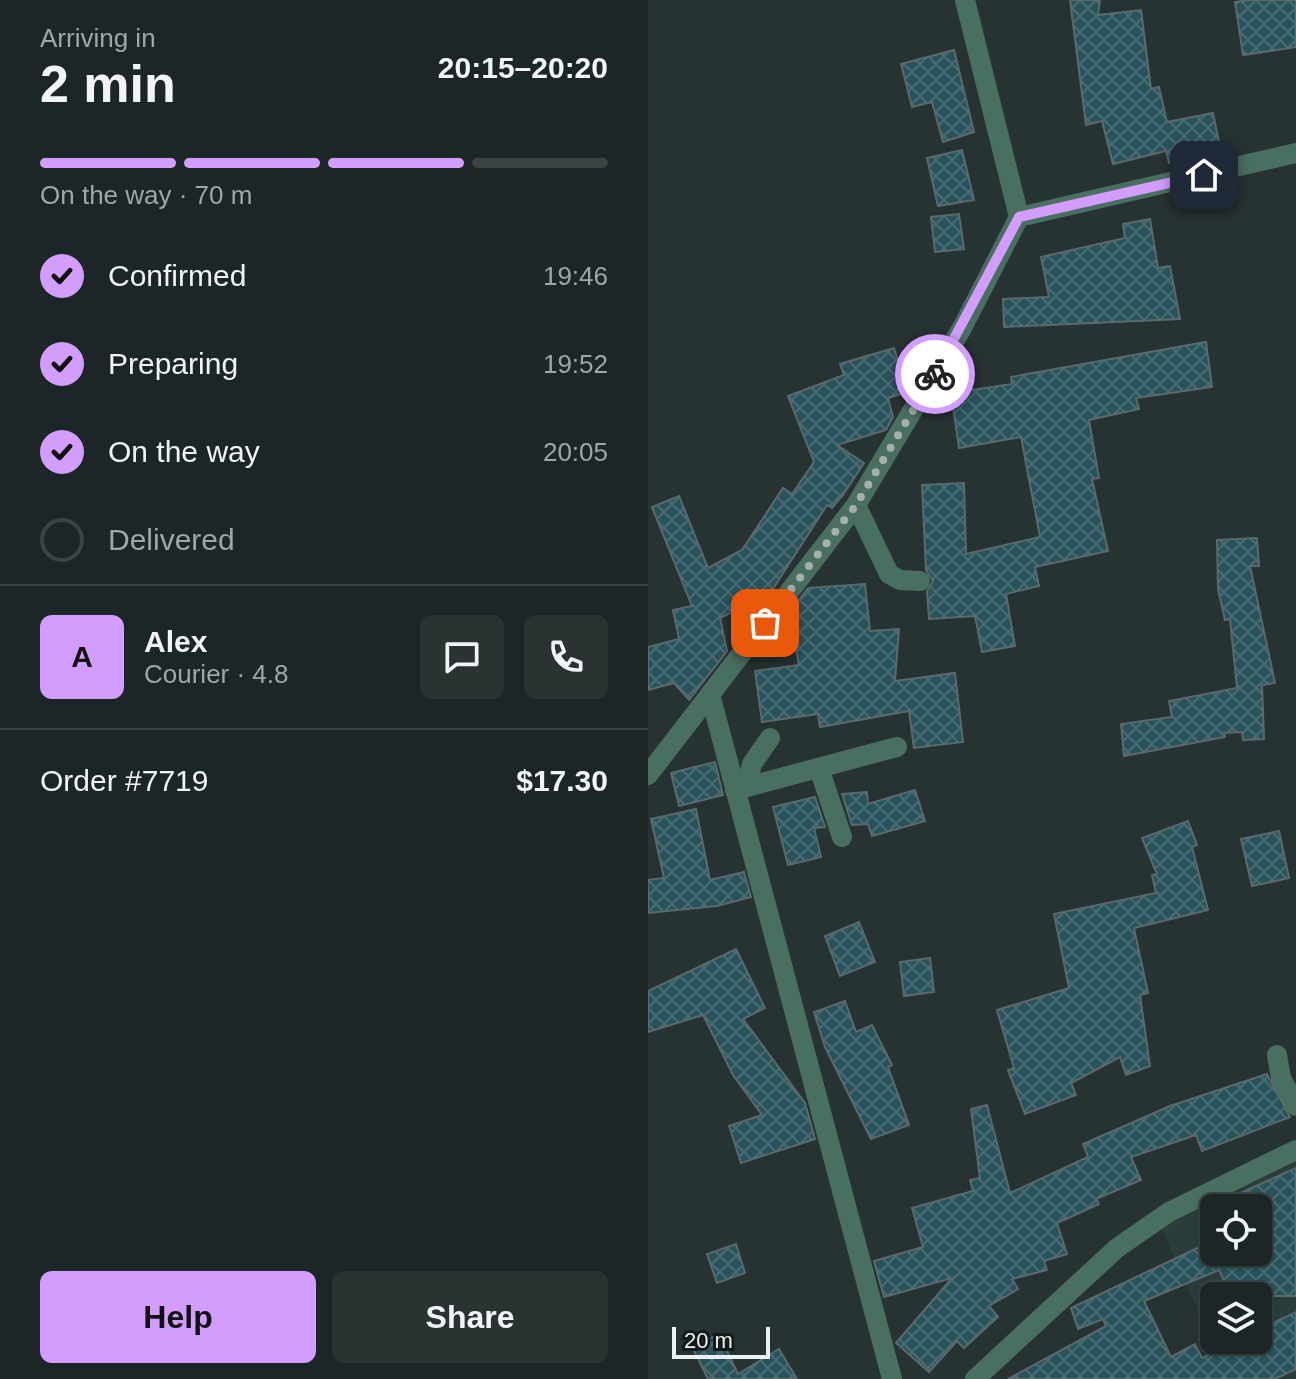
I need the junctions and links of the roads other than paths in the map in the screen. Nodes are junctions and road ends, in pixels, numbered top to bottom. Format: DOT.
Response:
graph roads {
  1 [pos="965,0"];
  2 [pos="1296,153"];
  3 [pos="1019,217"];
  4 [pos="856,505"];
  5 [pos="920,581"];
  6 [pos="710,694"];
  7 [pos="770,738"];
  8 [pos="897,747"];
  9 [pos="819,768"];
  10 [pos="648,775"];
  11 [pos="741,788"];
  12 [pos="842,837"];
  13 [pos="1277,1055"];
  14 [pos="1296,1106"];
  15 [pos="1296,1150"];
  16 [pos="892,1379"];
  17 [pos="975,1379"];
  1 -- 3 [label="street"];
  2 -- 3 [label="street"];
  3 -- 4 [label="street"];
  4 -- 5 [label="street"];
  4 -- 6 [label="street"];
  6 -- 10 [label="street"];
  6 -- 11 [label="street"];
  7 -- 11 [label="street"];
  8 -- 9 [label="street"];
  9 -- 11 [label="street"];
  9 -- 12 [label="street"];
  11 -- 16 [label="street"];
  13 -- 14 [label="street"];
  15 -- 17 [label="street"];
}
